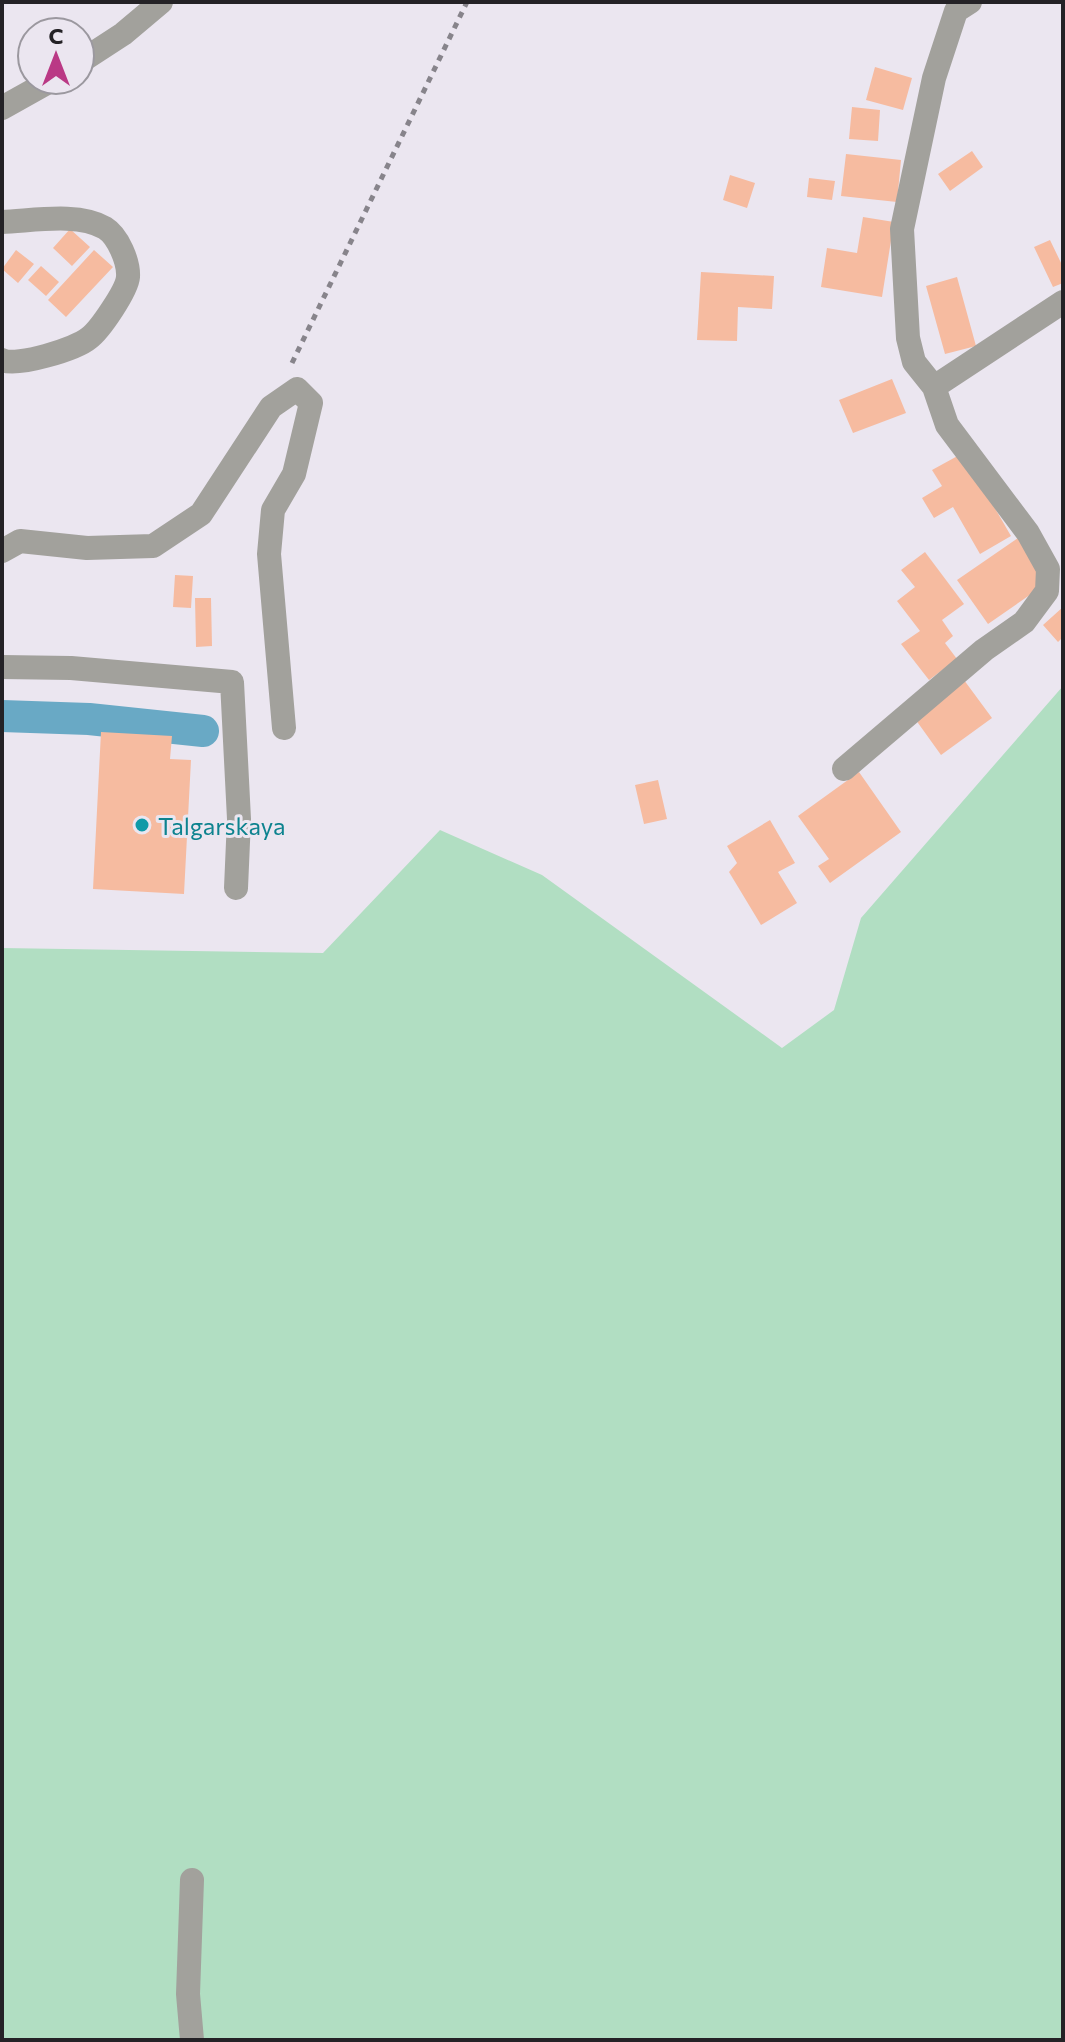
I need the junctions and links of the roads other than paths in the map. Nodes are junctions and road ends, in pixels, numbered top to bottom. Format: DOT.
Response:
graph roads {
  1 [pos="161,2"];
  2 [pos="962,5"];
  3 [pos="96,50"];
  4 [pos="23,96"];
  5 [pos="2,108"];
  6 [pos="2,222"];
  7 [pos="1063,302"];
  8 [pos="2,360"];
  9 [pos="934,387"];
  10 [pos="2,551"];
  11 [pos="2,667"];
  12 [pos="284,728"];
  13 [pos="844,769"];
  14 [pos="236,888"];
  15 [pos="192,1880"];
  16 [pos="192,2040"];
  1 -- 3 [label="street"];
  2 -- 9 [label="street"];
  4 -- 5 [label="street"];
  6 -- 8 [label="street"];
  7 -- 9 [label="street"];
  9 -- 13 [label="street"];
  10 -- 12 [label="street"];
  11 -- 14 [label="street"];
  15 -- 16 [label="street"];
}
